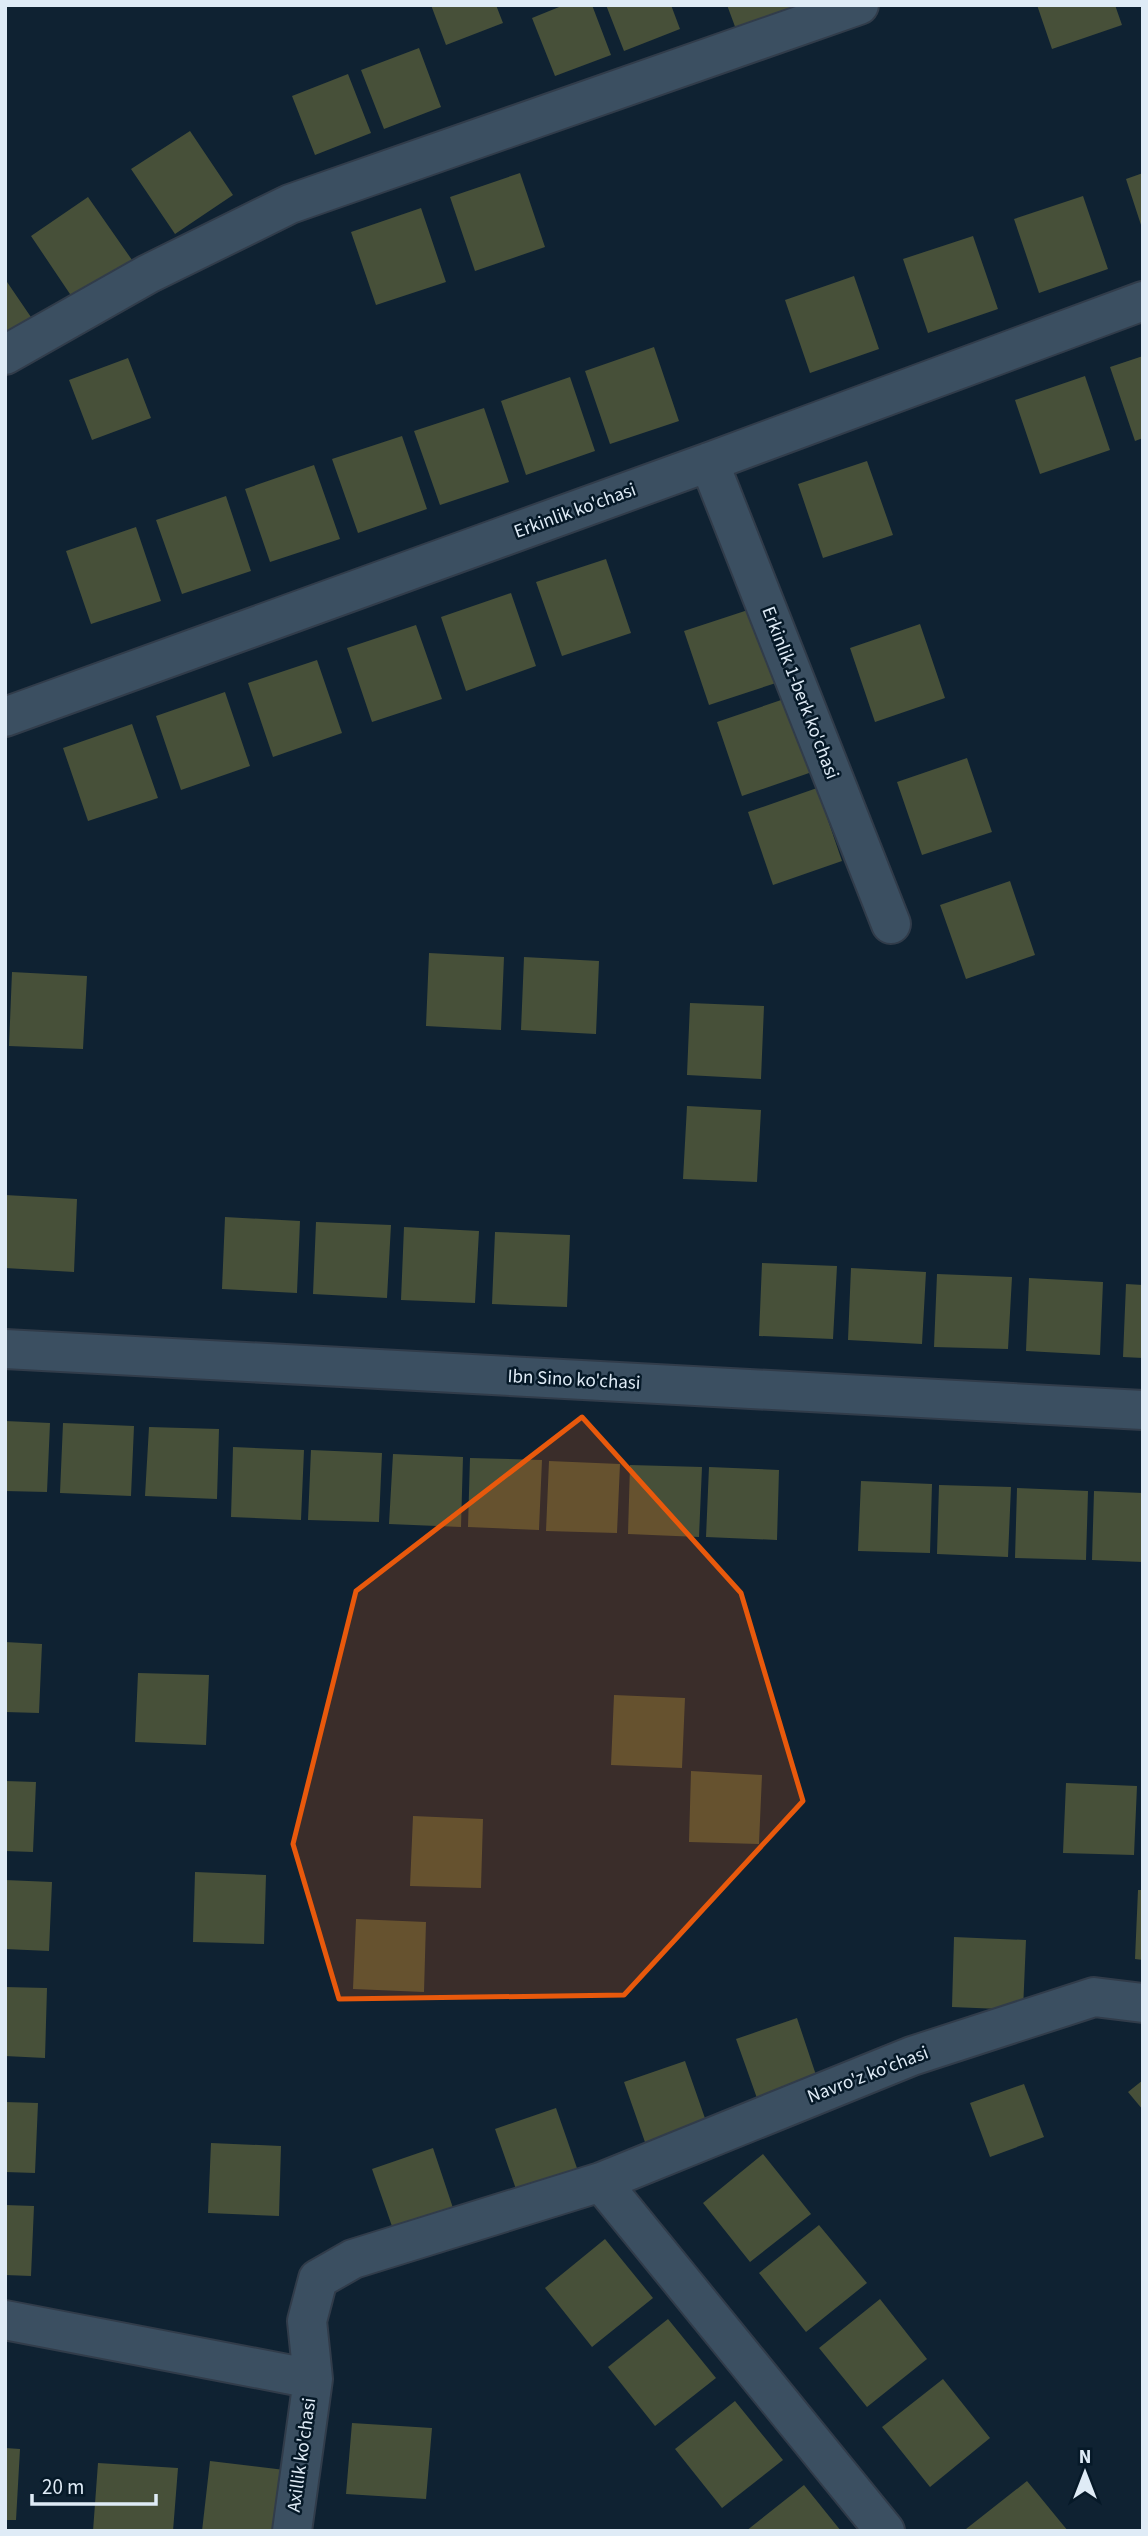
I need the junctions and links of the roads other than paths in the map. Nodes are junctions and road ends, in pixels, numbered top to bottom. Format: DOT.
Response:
graph roads {
  1 [pos="859,5"];
  2 [pos="1143,301"];
  3 [pos="5,355"];
  4 [pos="709,462"];
  5 [pos="5,717"];
  6 [pos="891,923"];
  7 [pos="5,1349"];
  8 [pos="1143,1410"];
  9 [pos="1143,2003"];
  10 [pos="601,2182"];
  11 [pos="5,2320"];
  12 [pos="313,2379"];
  13 [pos="292,2531"];
  14 [pos="885,2531"];
  1 -- 3 [label="street"];
  2 -- 4 [label="street, Erkinlik ko'chasi"];
  4 -- 5 [label="street, Erkinlik ko'chasi"];
  4 -- 6 [label="street, Erkinlik 1-berk ko'chasi"];
  7 -- 8 [label="street, Ibn Sino ko'chasi"];
  9 -- 10 [label="street, Navro'z ko'chasi"];
  10 -- 12 [label="street, Navro'z ko'chasi"];
  10 -- 14 [label="street"];
  11 -- 12 [label="street"];
  12 -- 13 [label="street, Axillik ko'chasi"];
}
